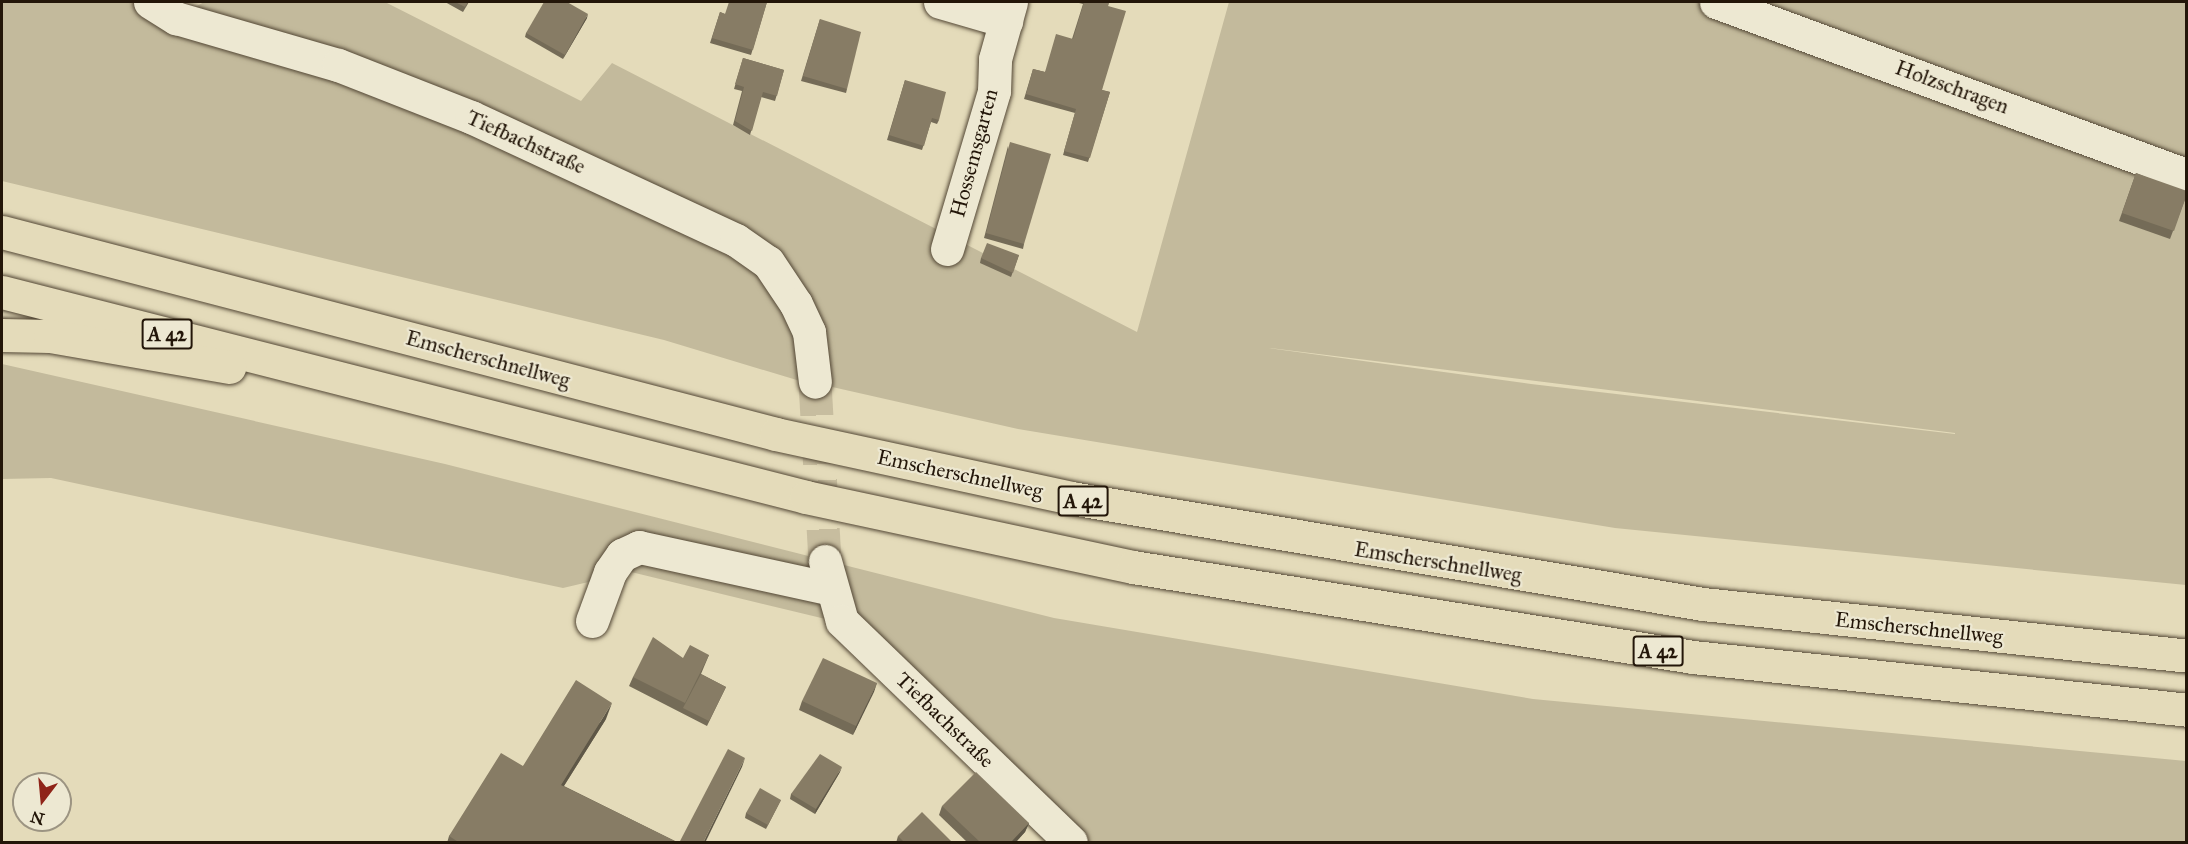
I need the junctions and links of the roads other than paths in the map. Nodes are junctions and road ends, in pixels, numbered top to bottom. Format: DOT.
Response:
graph roads {
  1 [pos="150,2"];
  2 [pos="940,2"];
  3 [pos="1716,2"];
  4 [pos="1009,11"];
  5 [pos="2187,176"];
  6 [pos="2,232"];
  7 [pos="947,249"];
  8 [pos="2,292"];
  9 [pos="2,336"];
  10 [pos="333,376"];
  11 [pos="815,382"];
  12 [pos="592,621"];
  13 [pos="2187,656"];
  14 [pos="2187,710"];
  15 [pos="1071,843"];
  1 -- 11 [label="street, Tiefbachstraße"];
  2 -- 4 [label="street, Hossemsgarten"];
  3 -- 5 [label="street, Holzschragen"];
  4 -- 7 [label="street, Hossemsgarten"];
  6 -- 13 [label="highway, Emscherschnellweg / A 42"];
  8 -- 10 [label="highway, A 42"];
  9 -- 10 [label="highway"];
  10 -- 14 [label="highway, A 42"];
  12 -- 15 [label="street, Tiefbachstraße"];
}
